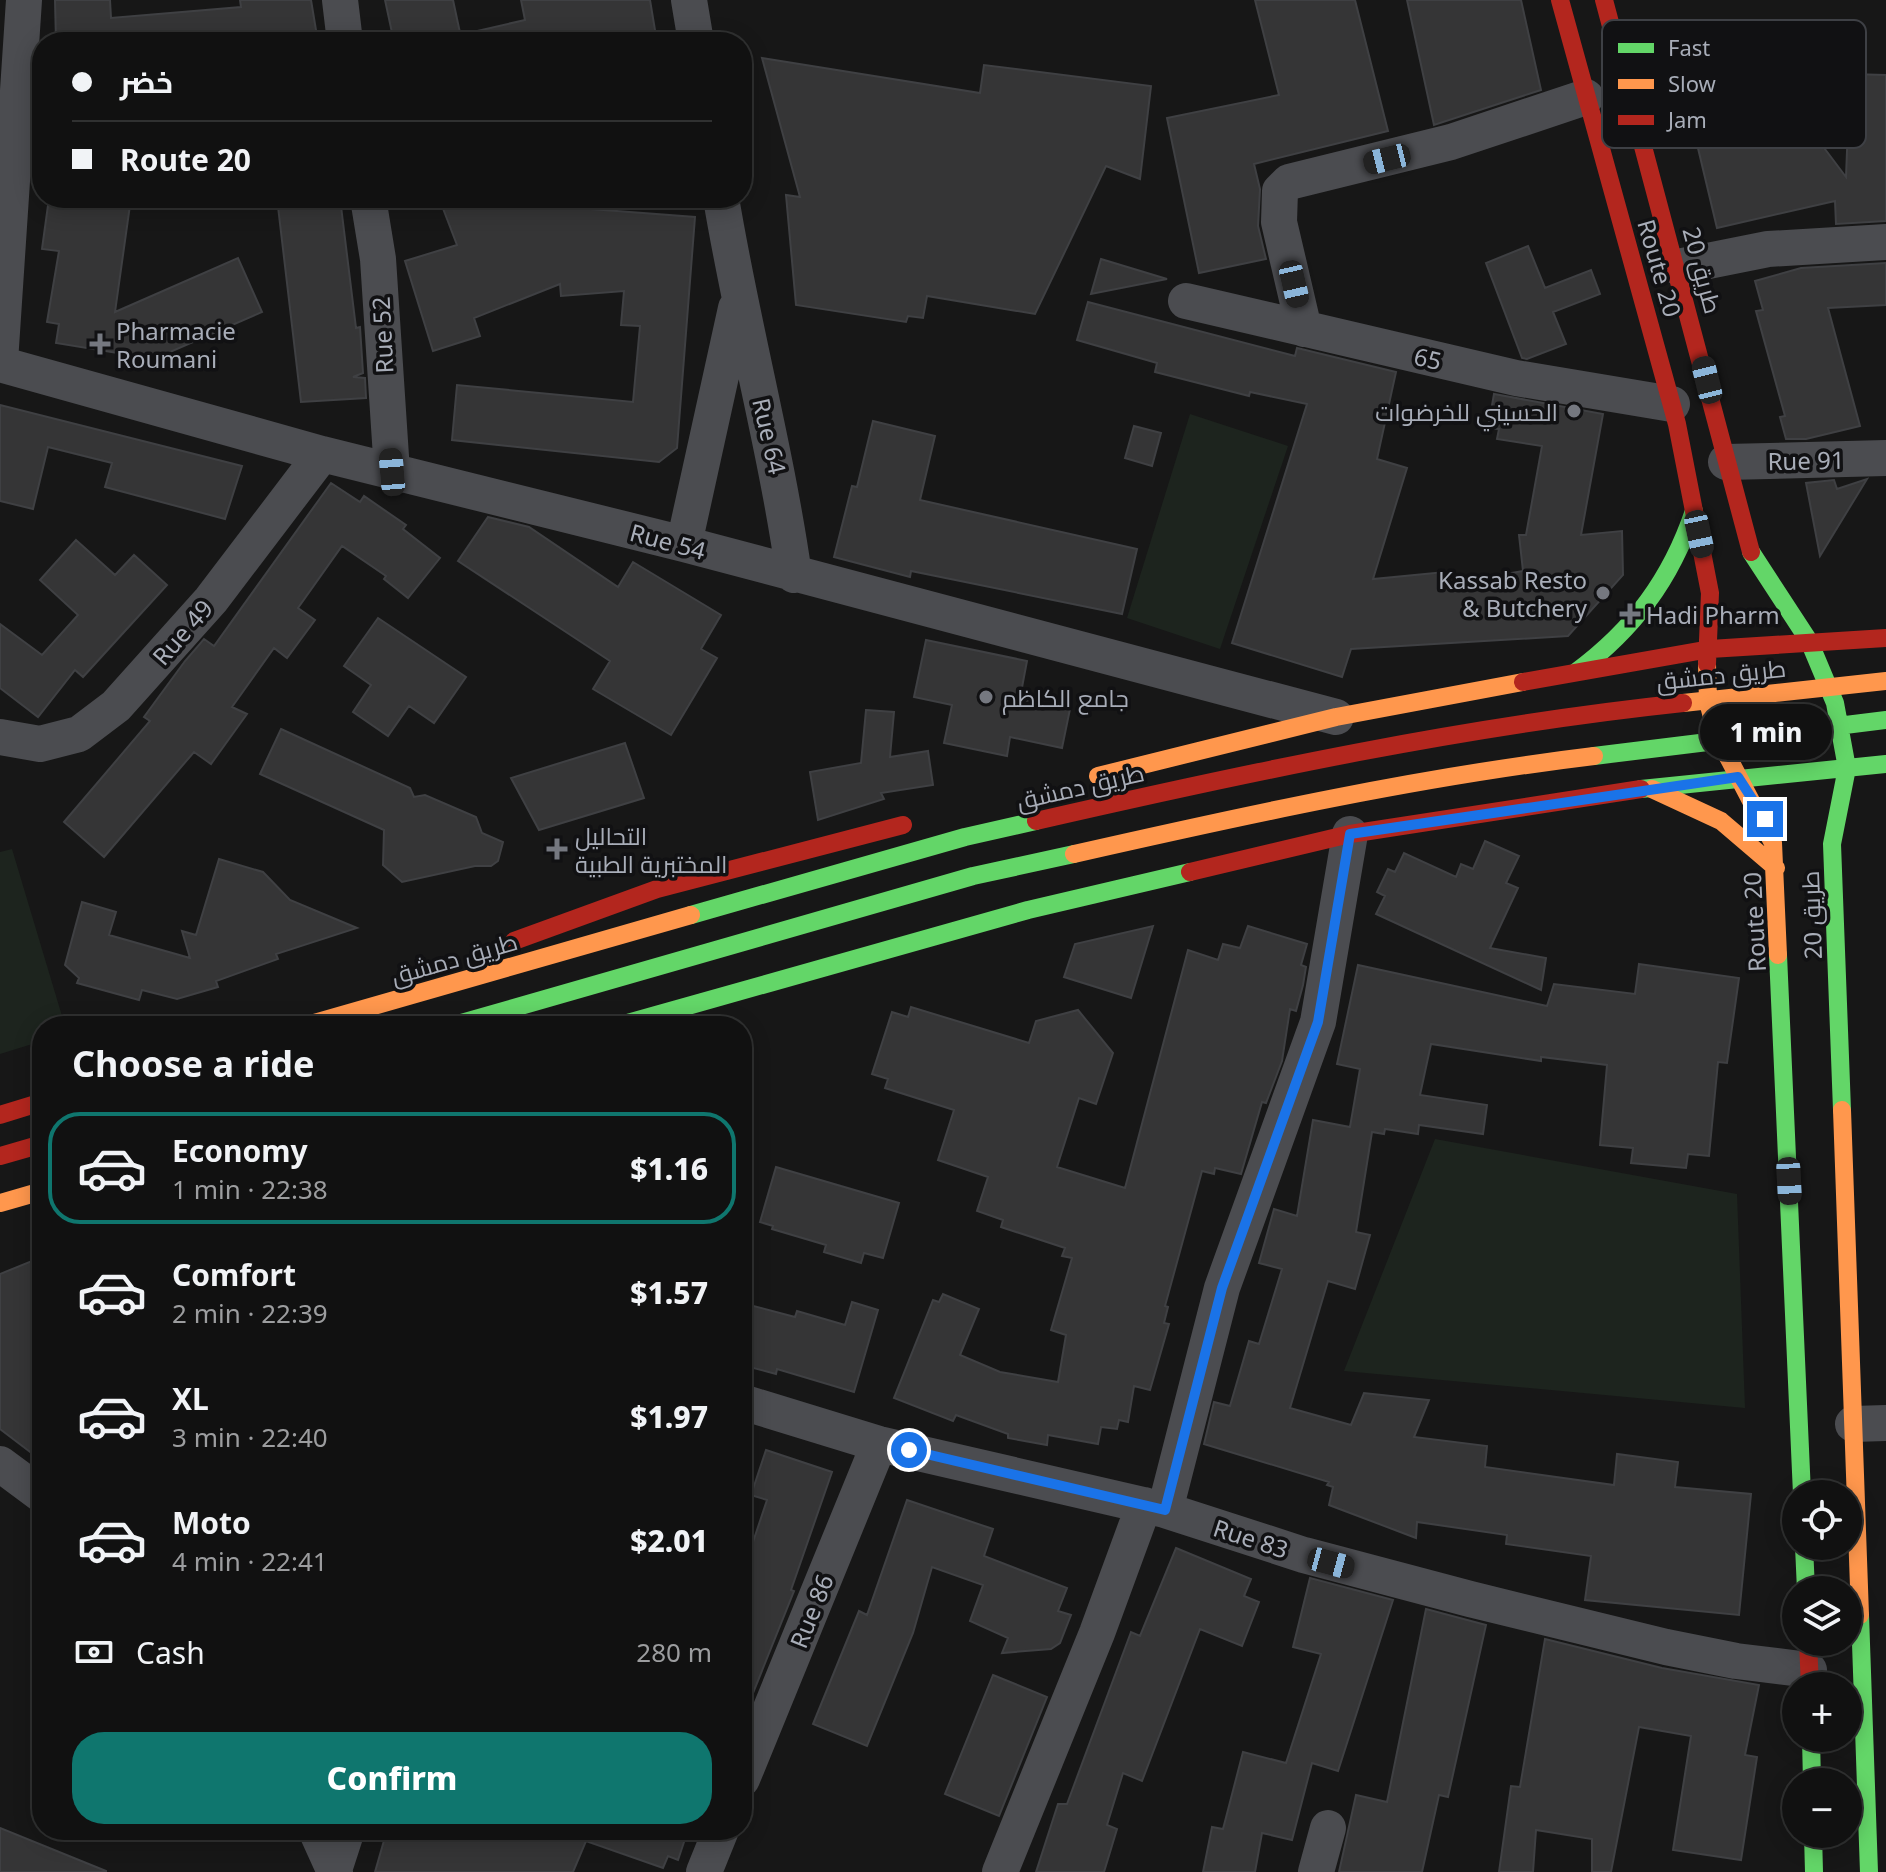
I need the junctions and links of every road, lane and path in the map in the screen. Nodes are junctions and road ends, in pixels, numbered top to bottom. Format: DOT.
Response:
graph roads {
  1 [pos="24,0"];
  2 [pos="340,0"];
  3 [pos="689,0"];
  4 [pos="1560,0"];
  5 [pos="1604,0"];
  6 [pos="1610,20"];
  7 [pos="344,32"];
  8 [pos="694,32"];
  9 [pos="1586,97"];
  10 [pos="1645,148"];
  11 [pos="370,208"];
  12 [pos="723,208"];
  13 [pos="1886,242"];
  14 [pos="1678,267"];
  15 [pos="738,299"];
  16 [pos="1186,301"];
  17 [pos="1304,329"];
  18 [pos="0,363"];
  19 [pos="1672,404"];
  20 [pos="322,454"];
  21 [pos="1886,458"];
  22 [pos="1726,462"];
  23 [pos="392,472"];
  24 [pos="1694,511"];
  25 [pos="684,544"];
  26 [pos="1762,570"];
  27 [pos="794,575"];
  28 [pos="1709,580"];
  29 [pos="1886,638"];
  30 [pos="1809,641"];
  31 [pos="1710,649"];
  32 [pos="1576,672"];
  33 [pos="1886,681"];
  34 [pos="1336,717"];
  35 [pos="1886,720"];
  36 [pos="0,737"];
  37 [pos="1886,764"];
  38 [pos="1847,768"];
  39 [pos="1738,777"];
  40 [pos="1073,783"];
  41 [pos="1650,788"];
  42 [pos="919,821"];
  43 [pos="1350,834"];
  44 [pos="1776,868"];
  45 [pos="430,990"];
  46 [pos="684,1010"];
  47 [pos="339,1016"];
  48 [pos="486,1016"];
  49 [pos="659,1016"];
  50 [pos="676,1016"];
  51 [pos="32,1105"];
  52 [pos="0,1115"];
  53 [pos="32,1147"];
  54 [pos="0,1156"];
  55 [pos="32,1194"];
  56 [pos="0,1203"];
  57 [pos="752,1405"];
  58 [pos="1870,1424"];
  59 [pos="879,1444"];
  60 [pos="0,1464"];
  61 [pos="1801,1480"];
  62 [pos="32,1488"];
  63 [pos="1154,1507"];
  64 [pos="1809,1666"];
  65 [pos="752,1755"];
  66 [pos="1328,1828"];
  67 [pos="321,1840"];
  68 [pos="344,1840"];
  69 [pos="717,1840"];
  70 [pos="1813,1848"];
  71 [pos="335,1871"];
  72 [pos="704,1872"];
  73 [pos="1000,1872"];
  74 [pos="1316,1872"];
  75 [pos="1814,1872"];
  76 [pos="1869,1872"];
  1 -- 18 [label="street"];
  2 -- 7 [label="street"];
  3 -- 8 [label="street"];
  4 -- 9 [label="main road, Route 20"];
  5 -- 6 [label="main road, طريق 20"];
  9 -- 17 [label="street"];
  9 -- 19 [label="main road, Route 20"];
  10 -- 14 [label="main road, طريق 20"];
  11 -- 23 [label="street, Rue 52"];
  12 -- 15 [label="street, Rue 64"];
  13 -- 14 [label="street"];
  14 -- 22 [label="main road, طريق 20"];
  15 -- 25 [label="street, Rue 64"];
  15 -- 27 [label="street, Rue 64"];
  16 -- 17 [label="street, 65"];
  17 -- 19 [label="street, 65"];
  18 -- 20 [label="street, Rue 54"];
  19 -- 24 [label="main road, Route 20"];
  20 -- 23 [label="street, Rue 54"];
  20 -- 36 [label="street, Rue 49"];
  21 -- 22 [label="street, Rue 91"];
  22 -- 26 [label="main road, طريق 20"];
  23 -- 25 [label="street, Rue 54"];
  24 -- 28 [label="main road, Route 20"];
  24 -- 32 [label="main road"];
  25 -- 27 [label="street, Rue 54"];
  26 -- 28 [label="main road"];
  26 -- 30 [label="main road, طريق 20"];
  27 -- 34 [label="street, Rue 54"];
  28 -- 31 [label="main road, Route 20"];
  29 -- 30 [label="main road"];
  30 -- 31 [label="main road"];
  30 -- 38 [label="main road, طريق 20"];
  31 -- 32 [label="main road"];
  31 -- 39 [label="main road, Route 20"];
  32 -- 34 [label="main road"];
  33 -- 45 [label="main road, طريق دمشق"];
  34 -- 40 [label="main road"];
  35 -- 48 [label="main road"];
  37 -- 38 [label="main road"];
  38 -- 39 [label="main road"];
  38 -- 58 [label="main road, طريق 20"];
  39 -- 41 [label="main road"];
  39 -- 44 [label="main road, Route 20"];
  41 -- 43 [label="main road"];
  41 -- 44 [label="main road"];
  42 -- 45 [label="main road"];
  43 -- 46 [label="main road"];
  43 -- 63 [label="street"];
  44 -- 61 [label="main road, Route 20"];
  45 -- 47 [label="main road, طريق دمشق"];
  46 -- 49 [label="main road"];
  46 -- 50 [label="main road"];
  51 -- 52 [label="main road"];
  53 -- 54 [label="main road"];
  55 -- 56 [label="main road"];
  57 -- 59 [label="street, Rue 83"];
  58 -- 76 [label="main road, طريق 20"];
  59 -- 63 [label="street, Rue 83"];
  59 -- 65 [label="street, Rue 86"];
  60 -- 62 [label="street"];
  63 -- 64 [label="street, Rue 83"];
  63 -- 73 [label="street"];
  66 -- 74 [label="street"];
  67 -- 71 [label="street"];
  68 -- 71 [label="street"];
  69 -- 72 [label="street"];
  70 -- 75 [label="main road"];
}
